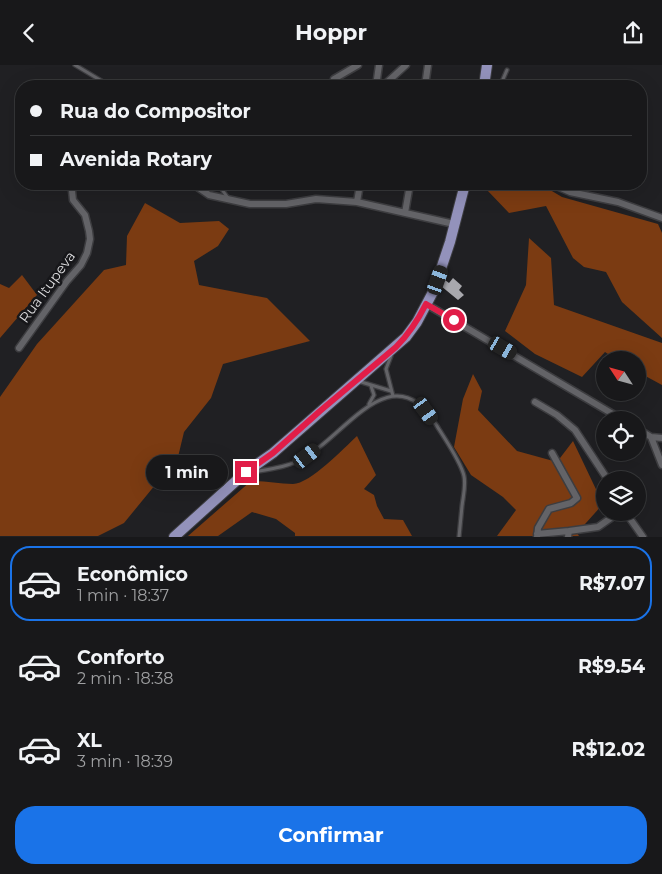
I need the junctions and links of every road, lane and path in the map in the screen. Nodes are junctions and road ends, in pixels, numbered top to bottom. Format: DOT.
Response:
graph roads {
  1 [pos="75,65"];
  2 [pos="358,65"];
  3 [pos="379,65"];
  4 [pos="406,65"];
  5 [pos="428,65"];
  6 [pos="487,65"];
  7 [pos="507,70"];
  8 [pos="334,79"];
  9 [pos="100,80"];
  10 [pos="377,80"];
  11 [pos="390,80"];
  12 [pos="426,80"];
  13 [pos="485,80"];
  14 [pos="503,80"];
  15 [pos="72,190"];
  16 [pos="202,190"];
  17 [pos="222,190"];
  18 [pos="359,190"];
  19 [pos="409,190"];
  20 [pos="463,190"];
  21 [pos="566,190"];
  22 [pos="230,200"];
  23 [pos="357,202"];
  24 [pos="405,213"];
  25 [pos="662,218"];
  26 [pos="454,224"];
  27 [pos="426,304"];
  28 [pos="396,347"];
  29 [pos="19,348"];
  30 [pos="356,381"];
  31 [pos="371,386"];
  32 [pos="391,391"];
  33 [pos="393,395"];
  34 [pos="535,402"];
  35 [pos="369,404"];
  36 [pos="608,411"];
  37 [pos="646,434"];
  38 [pos="651,437"];
  39 [pos="662,439"];
  40 [pos="552,453"];
  41 [pos="662,465"];
  42 [pos="602,471"];
  43 [pos="246,472"];
  44 [pos="607,521"];
  45 [pos="632,521"];
  46 [pos="568,534"];
  47 [pos="537,535"];
  48 [pos="174,537"];
  49 [pos="459,537"];
  50 [pos="643,537"];
  1 -- 9 [label="lane"];
  2 -- 8 [label="street"];
  3 -- 10 [label="street"];
  4 -- 11 [label="street"];
  5 -- 12 [label="street"];
  6 -- 13 [label="main road"];
  7 -- 14 [label="lane"];
  15 -- 29 [label="street, Rua Itupeva"];
  16 -- 22 [label="street"];
  17 -- 22 [label="lane"];
  18 -- 23 [label="street"];
  19 -- 24 [label="street"];
  20 -- 26 [label="main road"];
  21 -- 25 [label="street"];
  22 -- 23 [label="street"];
  23 -- 24 [label="street"];
  24 -- 26 [label="street"];
  26 -- 27 [label="main road"];
  27 -- 28 [label="main road"];
  27 -- 36 [label="street"];
  28 -- 30 [label="main road"];
  28 -- 32 [label="lane"];
  30 -- 31 [label="lane"];
  30 -- 43 [label="main road"];
  31 -- 32 [label="lane"];
  31 -- 35 [label="lane"];
  32 -- 33 [label="lane"];
  33 -- 35 [label="lane"];
  33 -- 49 [label="lane"];
  34 -- 42 [label="street"];
  35 -- 43 [label="lane"];
  37 -- 38 [label="street"];
  38 -- 39 [label="street"];
  38 -- 41 [label="street"];
  40 -- 47 [label="street"];
  43 -- 48 [label="main road"];
  44 -- 46 [label="street"];
  45 -- 50 [label="street"];
  46 -- 47 [label="street"];
}
